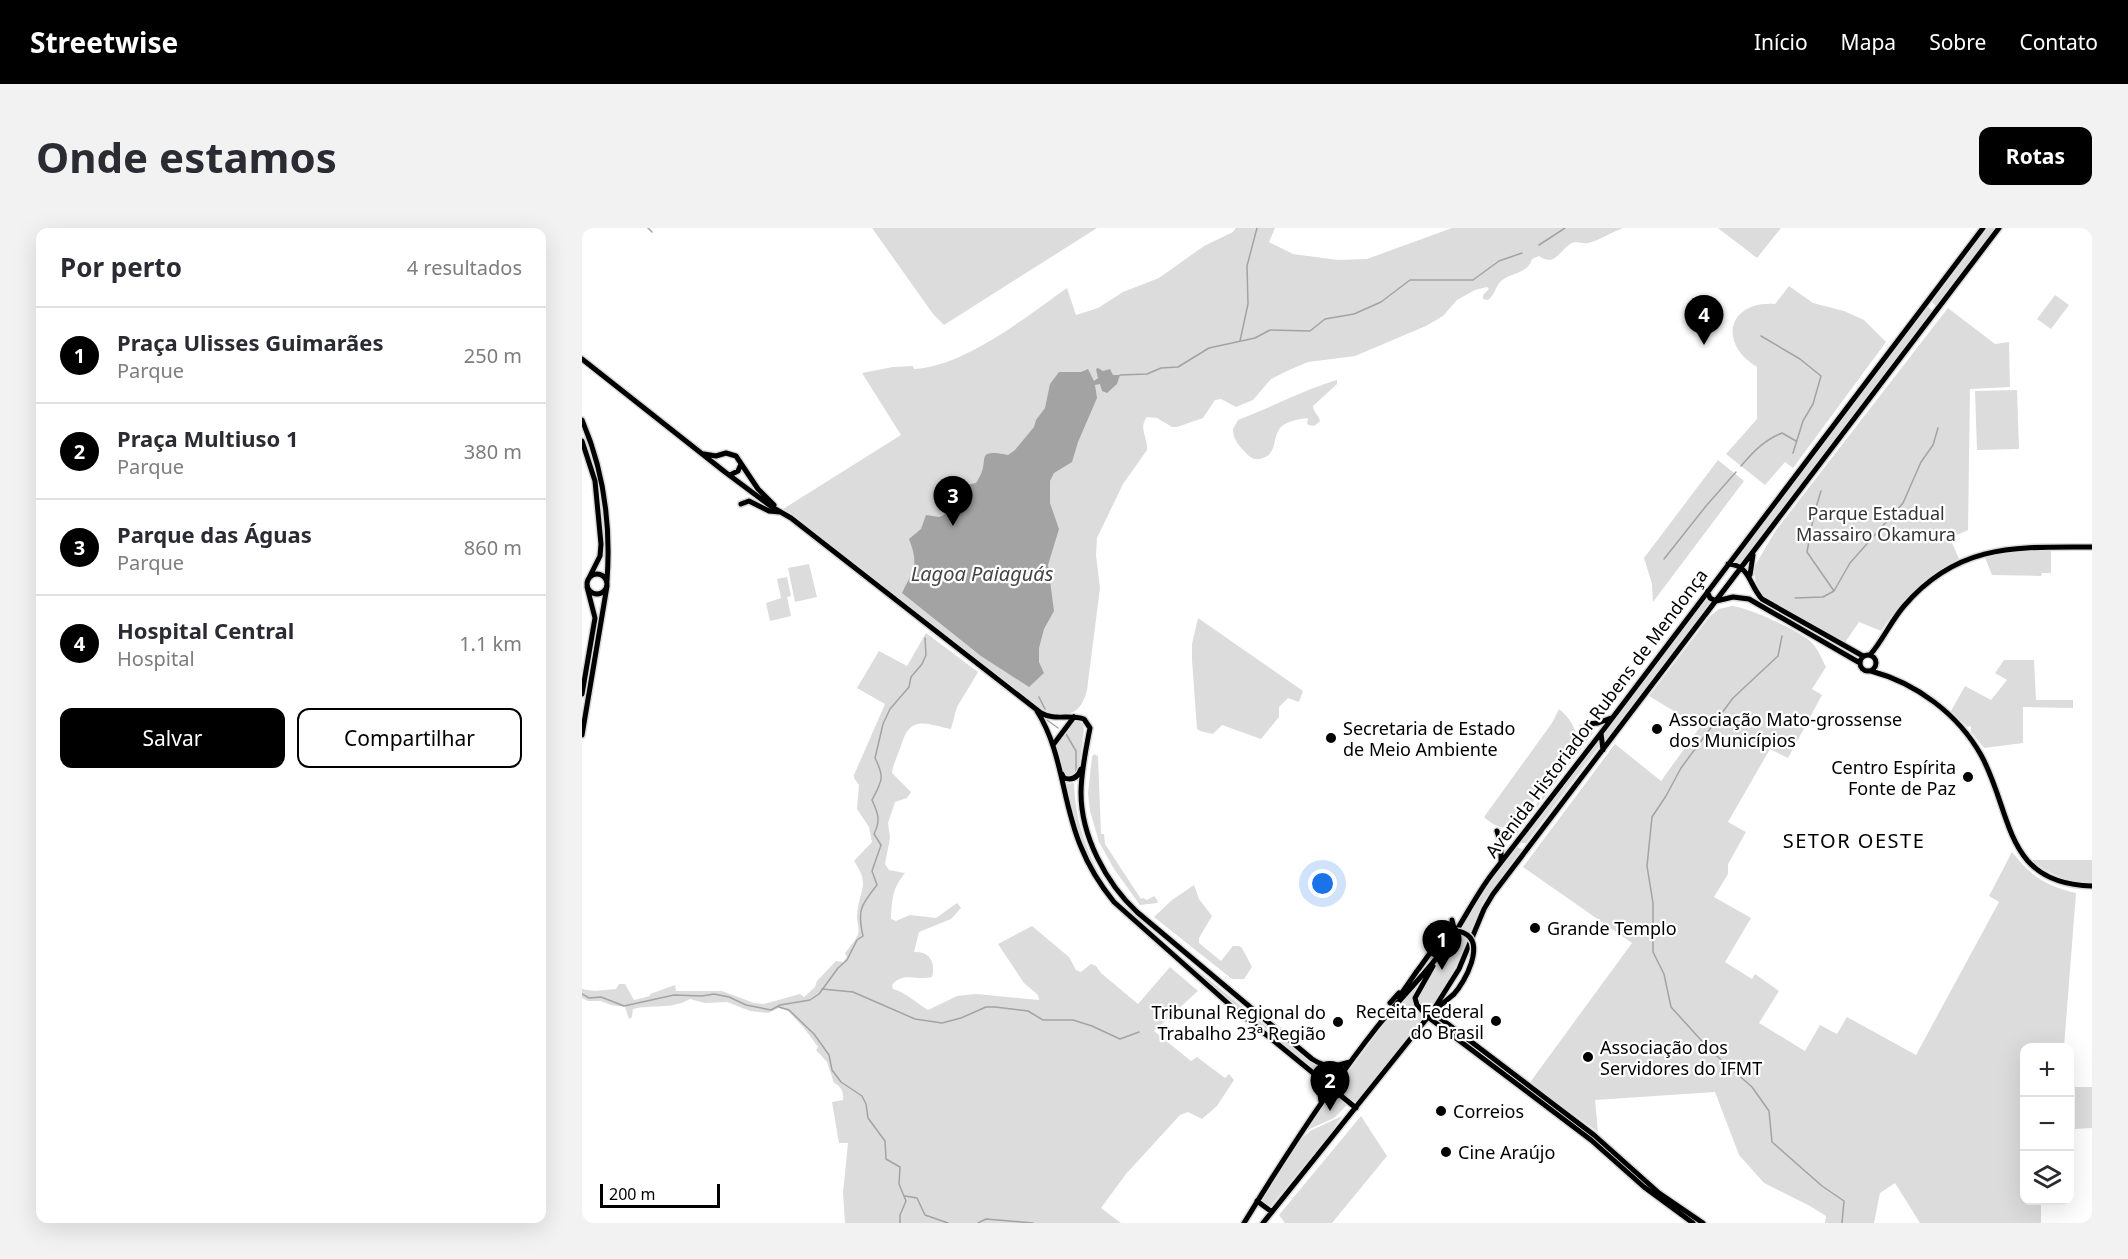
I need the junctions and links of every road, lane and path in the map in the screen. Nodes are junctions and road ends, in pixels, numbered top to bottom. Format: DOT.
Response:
graph roads {
  1 [pos="1983,228"];
  2 [pos="1999,228"];
  3 [pos="582,359"];
  4 [pos="582,364"];
  5 [pos="590,366"];
  6 [pos="582,420"];
  7 [pos="582,441"];
  8 [pos="703,454"];
  9 [pos="721,455"];
  10 [pos="741,464"];
  11 [pos="718,467"];
  12 [pos="730,475"];
  13 [pos="741,504"];
  14 [pos="782,512"];
  15 [pos="2092,547"];
  16 [pos="1753,552"];
  17 [pos="1728,564"];
  18 [pos="1742,567"];
  19 [pos="1749,577"];
  20 [pos="588,580"];
  21 [pos="607,583"];
  22 [pos="587,587"];
  23 [pos="1707,591"];
  24 [pos="1716,601"];
  25 [pos="1802,625"];
  26 [pos="1878,646"];
  27 [pos="1866,656"];
  28 [pos="1876,662"];
  29 [pos="1860,663"];
  30 [pos="1871,671"];
  31 [pos="1888,675"];
  32 [pos="582,694"];
  33 [pos="1034,707"];
  34 [pos="1074,717"];
  35 [pos="1613,717"];
  36 [pos="1587,724"];
  37 [pos="1601,733"];
  38 [pos="582,735"];
  39 [pos="1053,745"];
  40 [pos="1604,750"];
  41 [pos="1084,762"];
  42 [pos="1059,770"];
  43 [pos="1497,831"];
  44 [pos="1515,844"];
  45 [pos="1530,845"];
  46 [pos="1500,862"];
  47 [pos="2092,886"];
  48 [pos="1452,920"];
  49 [pos="1455,932"];
  50 [pos="1436,959"];
  51 [pos="1417,971"];
  52 [pos="1390,1003"];
  53 [pos="1444,1004"];
  54 [pos="1430,1015"];
  55 [pos="1385,1017"];
  56 [pos="1440,1019"];
  57 [pos="1284,1036"];
  58 [pos="1277,1044"];
  59 [pos="1351,1062"];
  60 [pos="1317,1077"];
  61 [pos="1331,1088"];
  62 [pos="1321,1102"];
  63 [pos="1356,1108"];
  64 [pos="1257,1201"];
  65 [pos="1272,1212"];
  66 [pos="1244,1223"];
  67 [pos="1263,1223"];
  68 [pos="1693,1223"];
  69 [pos="1703,1223"];
  1 -- 17 [label="main road, Avenida Historiador Rubens de Mendonça"];
  2 -- 16 [label="main road, Avenida Historiador Rubens de Mendonça"];
  3 -- 5 [label="main road"];
  4 -- 5 [label="main road"];
  5 -- 8 [label="main road"];
  6 -- 21 [label="main road"];
  7 -- 20 [label="main road"];
  8 -- 9 [label="main road"];
  8 -- 11 [label="main road"];
  9 -- 10 [label="main road"];
  9 -- 11 [label="main road"];
  10 -- 12 [label="main road"];
  10 -- 14 [label="main road"];
  11 -- 12 [label="main road"];
  12 -- 14 [label="main road"];
  13 -- 14 [label="main road"];
  14 -- 33 [label="main road"];
  15 -- 26 [label="main road"];
  16 -- 18 [label="main road, Avenida Historiador Rubens de Mendonça"];
  16 -- 19 [label="main road"];
  17 -- 18 [label="main road"];
  17 -- 23 [label="main road, Avenida Historiador Rubens de Mendonça"];
  18 -- 19 [label="main road"];
  18 -- 24 [label="main road, Avenida Historiador Rubens de Mendonça"];
  19 -- 25 [label="main road"];
  20 -- 21 [label="main road"];
  20 -- 22 [label="main road"];
  21 -- 22 [label="main road"];
  21 -- 38 [label="main road"];
  22 -- 32 [label="main road"];
  23 -- 24 [label="main road"];
  23 -- 35 [label="main road, Avenida Historiador Rubens de Mendonça"];
  24 -- 25 [label="main road"];
  24 -- 40 [label="main road, Avenida Historiador Rubens de Mendonça"];
  25 -- 27 [label="main road"];
  25 -- 29 [label="main road"];
  26 -- 27 [label="main road"];
  26 -- 28 [label="main road"];
  27 -- 28 [label="main road"];
  27 -- 29 [label="main road"];
  28 -- 30 [label="main road"];
  28 -- 31 [label="main road"];
  29 -- 30 [label="main road"];
  30 -- 31 [label="main road"];
  31 -- 47 [label="main road"];
  33 -- 34 [label="main road"];
  33 -- 39 [label="main road"];
  34 -- 39 [label="main road"];
  34 -- 41 [label="main road"];
  35 -- 36 [label="main road"];
  35 -- 37 [label="main road, Avenida Historiador Rubens de Mendonça"];
  37 -- 40 [label="main road"];
  37 -- 44 [label="main road, Avenida Historiador Rubens de Mendonça"];
  39 -- 42 [label="main road"];
  40 -- 45 [label="main road, Avenida Historiador Rubens de Mendonça"];
  41 -- 42 [label="main road"];
  41 -- 57 [label="main road"];
  42 -- 58 [label="main road"];
  43 -- 46 [label="main road"];
  44 -- 45 [label="main road"];
  44 -- 46 [label="main road, Avenida Historiador Rubens de Mendonça"];
  45 -- 54 [label="main road, Avenida Historiador Rubens de Mendonça"];
  46 -- 49 [label="main road, Avenida Historiador Rubens de Mendonça"];
  48 -- 49 [label="main road"];
  49 -- 50 [label="main road, Avenida Historiador Rubens de Mendonça"];
  50 -- 54 [label="main road"];
  50 -- 55 [label="main road, Avenida Historiador Rubens de Mendonça"];
  51 -- 52 [label="main road"];
  51 -- 53 [label="main road, bridge"];
  51 -- 55 [label="main road"];
  53 -- 54 [label="main road"];
  53 -- 56 [label="main road"];
  54 -- 56 [label="main road"];
  54 -- 63 [label="main road, Avenida Historiador Rubens de Mendonça"];
  54 -- 68 [label="main road"];
  55 -- 59 [label="main road, Avenida Historiador Rubens de Mendonça"];
  56 -- 69 [label="main road"];
  57 -- 58 [label="main road"];
  57 -- 59 [label="main road"];
  58 -- 60 [label="main road"];
  59 -- 61 [label="main road, Avenida Historiador Rubens de Mendonça"];
  60 -- 61 [label="main road"];
  60 -- 62 [label="main road"];
  61 -- 62 [label="main road, Avenida Historiador Rubens de Mendonça"];
  61 -- 63 [label="main road"];
  62 -- 64 [label="main road, Avenida Historiador Rubens de Mendonça"];
  63 -- 65 [label="main road, Avenida Historiador Rubens de Mendonça"];
  64 -- 65 [label="main road"];
  64 -- 66 [label="main road, Avenida Historiador Rubens de Mendonça"];
  65 -- 67 [label="main road, Avenida Historiador Rubens de Mendonça"];
}
